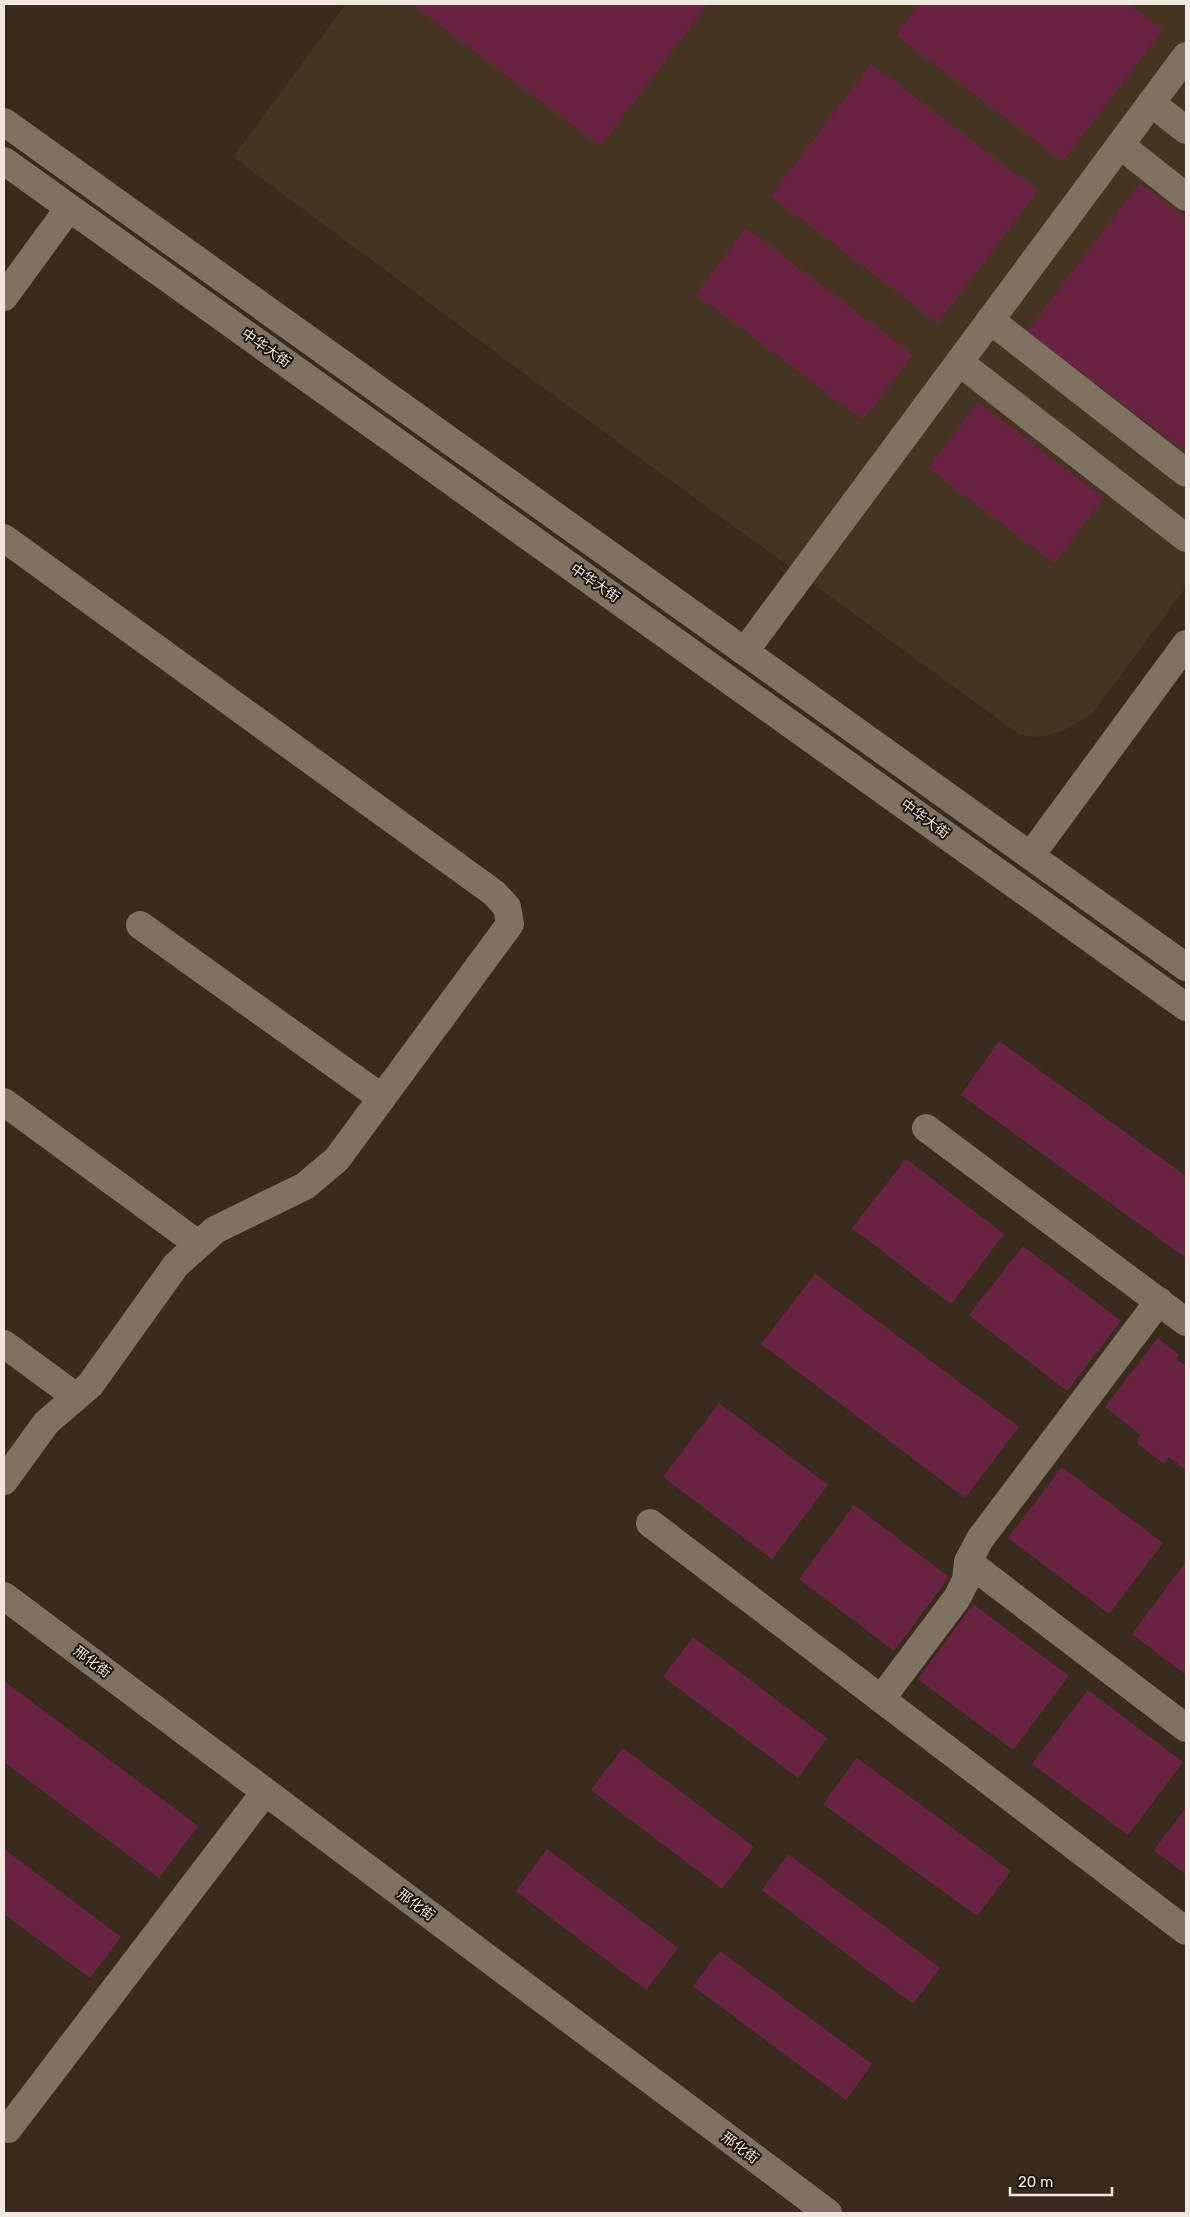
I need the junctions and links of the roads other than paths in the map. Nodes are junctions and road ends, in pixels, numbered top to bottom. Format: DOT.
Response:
graph roads {
  1 [pos="1186,56"];
  2 [pos="1151,103"];
  3 [pos="4,122"];
  4 [pos="1186,130"];
  5 [pos="1120,146"];
  6 [pos="4,161"];
  7 [pos="1186,197"];
  8 [pos="69,208"];
  9 [pos="4,296"];
  10 [pos="990,320"];
  11 [pos="959,362"];
  12 [pos="1186,473"];
  13 [pos="4,538"];
  14 [pos="1186,538"];
  15 [pos="1186,644"];
  16 [pos="745,651"];
  17 [pos="1031,856"];
  18 [pos="140,925"];
  19 [pos="1186,968"];
  20 [pos="1186,1007"];
  21 [pos="382,1098"];
  22 [pos="4,1102"];
  23 [pos="926,1128"];
  24 [pos="198,1244"];
  25 [pos="1159,1301"];
  26 [pos="1186,1322"];
  27 [pos="4,1344"];
  28 [pos="75,1396"];
  29 [pos="4,1481"];
  30 [pos="650,1522"];
  31 [pos="968,1562"];
  32 [pos="4,1596"];
  33 [pos="881,1699"];
  34 [pos="1186,1728"];
  35 [pos="264,1792"];
  36 [pos="1186,1931"];
  37 [pos="8,2129"];
  38 [pos="828,2213"];
  1 -- 2 [label="street"];
  2 -- 4 [label="street"];
  2 -- 5 [label="street"];
  3 -- 16 [label="street"];
  5 -- 7 [label="street"];
  5 -- 10 [label="street"];
  6 -- 8 [label="street, 中华大街"];
  8 -- 9 [label="street"];
  8 -- 20 [label="street, 中华大街"];
  10 -- 11 [label="street"];
  10 -- 12 [label="street"];
  11 -- 14 [label="street"];
  11 -- 16 [label="street"];
  13 -- 21 [label="street"];
  15 -- 17 [label="street"];
  16 -- 17 [label="street"];
  17 -- 19 [label="street"];
  18 -- 21 [label="street"];
  21 -- 24 [label="street"];
  22 -- 24 [label="street"];
  23 -- 25 [label="street"];
  24 -- 28 [label="street"];
  25 -- 26 [label="street"];
  25 -- 31 [label="street"];
  27 -- 28 [label="street"];
  28 -- 29 [label="street"];
  30 -- 33 [label="street"];
  31 -- 33 [label="street"];
  31 -- 34 [label="street"];
  32 -- 35 [label="street, 邢化街"];
  33 -- 36 [label="street"];
  35 -- 37 [label="street"];
  35 -- 38 [label="street, 邢化街"];
}
